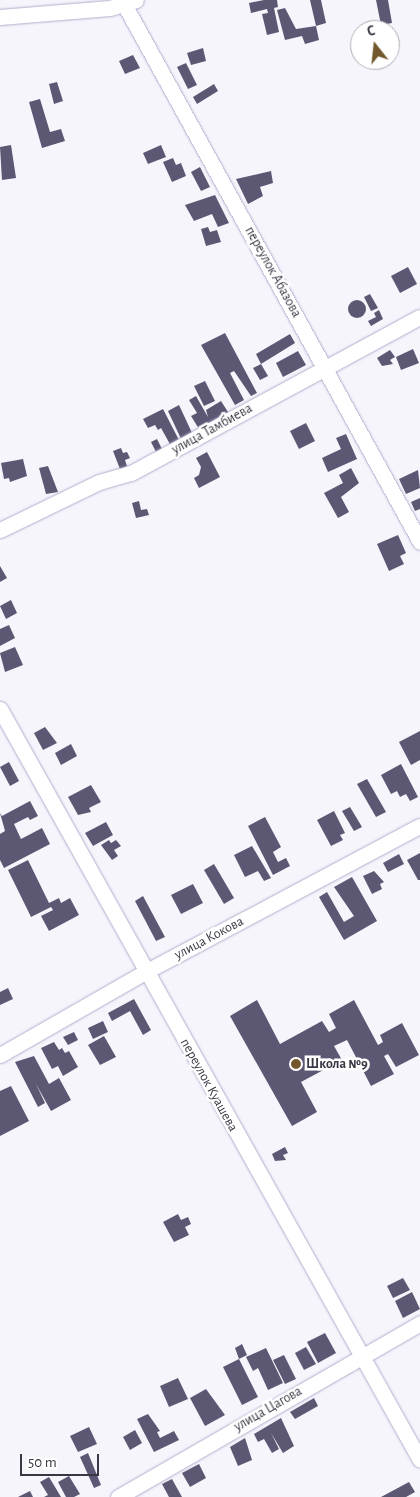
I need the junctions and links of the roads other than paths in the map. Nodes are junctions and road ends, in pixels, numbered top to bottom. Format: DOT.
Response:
graph roads {
  1 [pos="130,2"];
  2 [pos="0,16"];
  3 [pos="420,317"];
  4 [pos="326,367"];
  5 [pos="0,530"];
  6 [pos="420,542"];
  7 [pos="0,709"];
  8 [pos="420,826"];
  9 [pos="145,972"];
  10 [pos="0,1055"];
  11 [pos="420,1324"];
  12 [pos="362,1355"];
  13 [pos="420,1460"];
  14 [pos="118,1497"];
  1 -- 2 [label="street"];
  1 -- 4 [label="street, переулок Абазова"];
  3 -- 4 [label="street, улица Тамбиева"];
  4 -- 5 [label="street, улица Тамбиева"];
  4 -- 6 [label="street, переулок Абазова"];
  7 -- 9 [label="street, переулок Куашева"];
  8 -- 9 [label="street, улица Кокова"];
  9 -- 10 [label="street, улица Кокова"];
  9 -- 12 [label="street, переулок Куашева"];
  11 -- 12 [label="street, улица Цагова"];
  12 -- 13 [label="street, переулок Куашева"];
  12 -- 14 [label="street, улица Цагова"];
}
